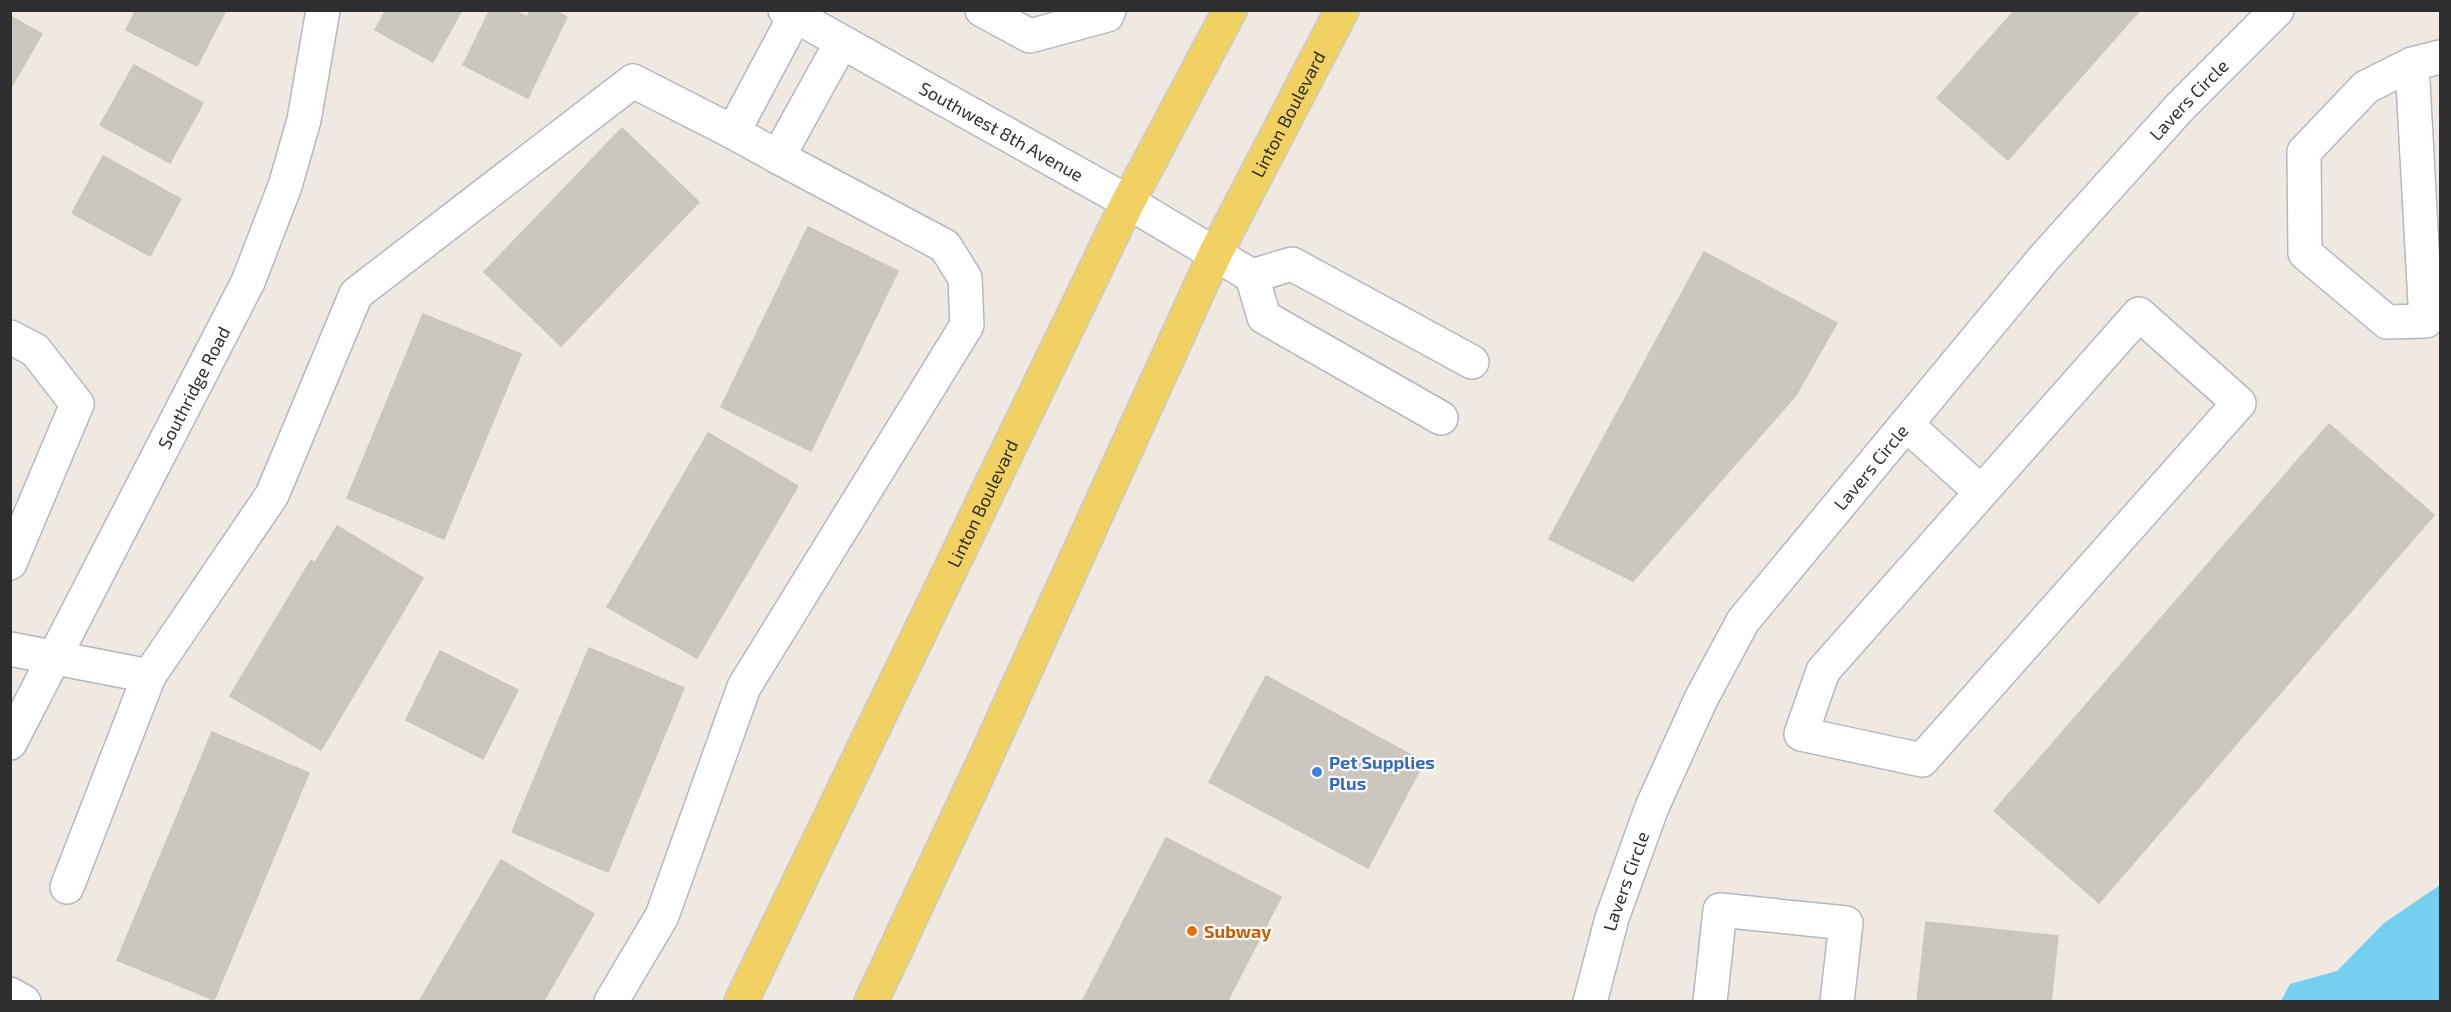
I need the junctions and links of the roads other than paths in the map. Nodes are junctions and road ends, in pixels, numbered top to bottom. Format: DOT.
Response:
graph roads {
  1 [pos="323,10"];
  2 [pos="982,10"];
  3 [pos="1109,10"];
  4 [pos="1230,10"];
  5 [pos="1342,10"];
  6 [pos="2277,10"];
  7 [pos="813,22"];
  8 [pos="2426,61"];
  9 [pos="733,132"];
  10 [pos="778,157"];
  11 [pos="1128,202"];
  12 [pos="1215,254"];
  13 [pos="1252,276"];
  14 [pos="10,337"];
  15 [pos="1472,362"];
  16 [pos="1441,418"];
  17 [pos="1906,424"];
  18 [pos="1981,492"];
  19 [pos="10,563"];
  20 [pos="10,649"];
  21 [pos="53,658"];
  22 [pos="149,676"];
  23 [pos="10,743"];
  24 [pos="67,887"];
  25 [pos="10,994"];
  26 [pos="24,1002"];
  27 [pos="611,1002"];
  28 [pos="741,1002"];
  29 [pos="871,1002"];
  30 [pos="1590,1002"];
  31 [pos="1710,1002"];
  32 [pos="1838,1002"];
  1 -- 21 [label="street, Southridge Road"];
  2 -- 3 [label="street"];
  4 -- 11 [label="main road, Linton Boulevard"];
  5 -- 12 [label="main road, Linton Boulevard"];
  6 -- 17 [label="street, Lavers Circle"];
  7 -- 9 [label="street"];
  7 -- 10 [label="street"];
  7 -- 11 [label="street, Southwest 8th Avenue"];
  8 -- 8 [label="street"];
  9 -- 10 [label="street"];
  9 -- 22 [label="street"];
  10 -- 27 [label="street"];
  11 -- 12 [label="street, Southwest 8th Avenue"];
  11 -- 28 [label="main road, Linton Boulevard"];
  12 -- 13 [label="street, Southwest 8th Avenue"];
  12 -- 29 [label="main road, Linton Boulevard"];
  13 -- 15 [label="street"];
  13 -- 16 [label="street"];
  14 -- 19 [label="street"];
  17 -- 18 [label="street"];
  17 -- 30 [label="street, Lavers Circle"];
  18 -- 18 [label="street"];
  20 -- 21 [label="street"];
  21 -- 22 [label="street"];
  21 -- 23 [label="street, Southridge Road"];
  22 -- 24 [label="street"];
  25 -- 26 [label="street"];
  31 -- 32 [label="street"];
}
